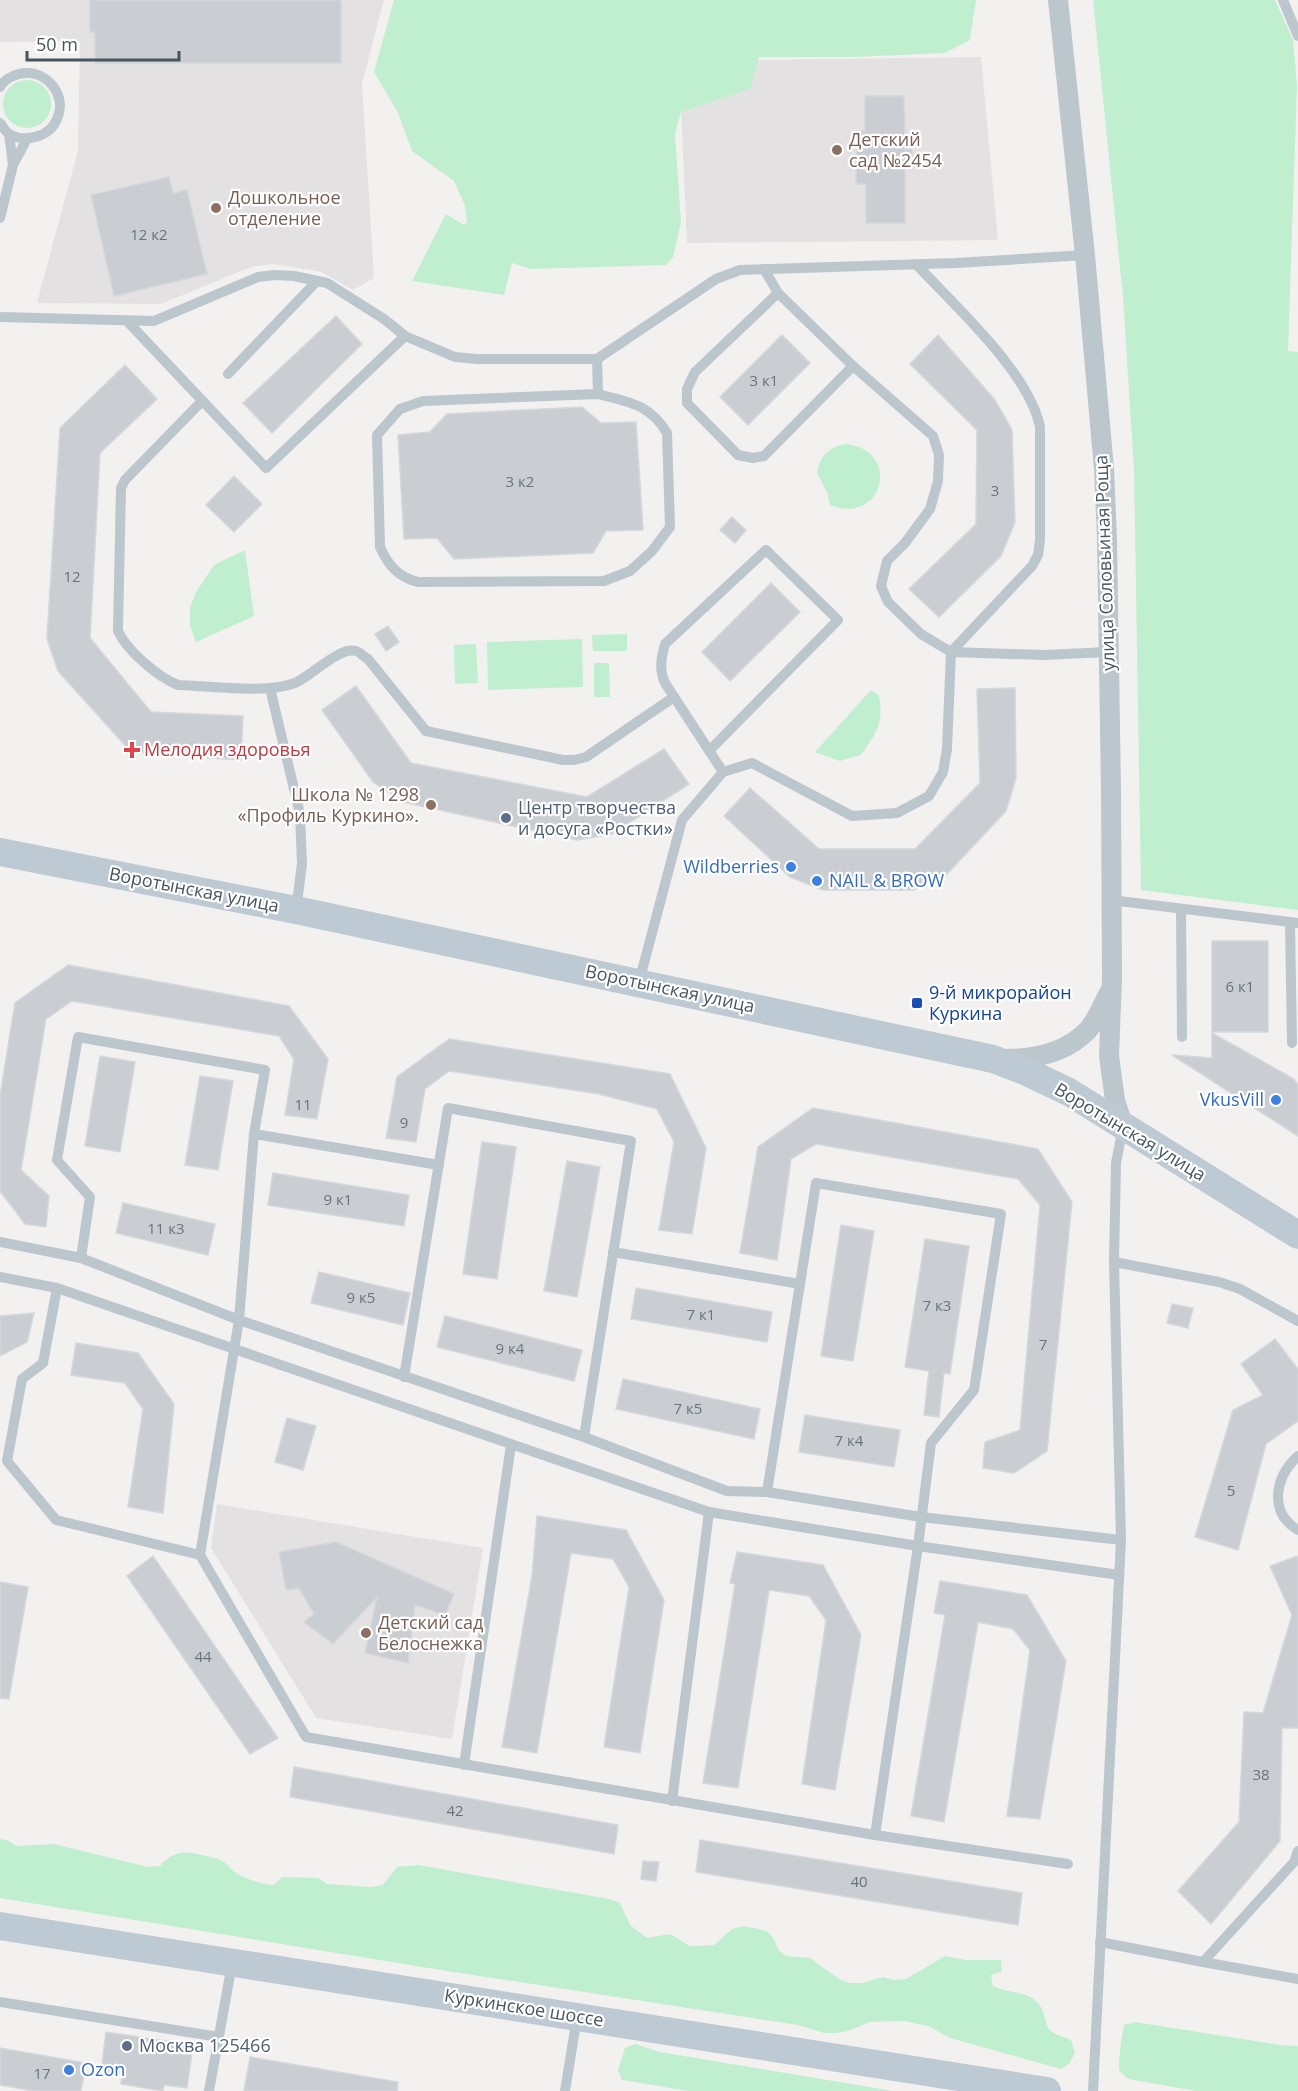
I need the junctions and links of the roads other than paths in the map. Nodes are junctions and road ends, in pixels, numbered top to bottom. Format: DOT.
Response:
graph roads {
  1 [pos="1058,0"];
  2 [pos="1283,0"];
  3 [pos="1298,36"];
  4 [pos="0,87"];
  5 [pos="0,123"];
  6 [pos="9,134"];
  7 [pos="27,139"];
  8 [pos="13,165"];
  9 [pos="0,218"];
  10 [pos="1085,255"];
  11 [pos="916,264"];
  12 [pos="764,269"];
  13 [pos="317,281"];
  14 [pos="778,293"];
  15 [pos="0,317"];
  16 [pos="127,321"];
  17 [pos="405,336"];
  18 [pos="597,359"];
  19 [pos="853,366"];
  20 [pos="228,374"];
  21 [pos="598,394"];
  22 [pos="202,401"];
  23 [pos="951,652"];
  24 [pos="1108,652"];
  25 [pos="270,688"];
  26 [pos="674,697"];
  27 [pos="709,751"];
  28 [pos="723,772"];
  29 [pos="0,852"];
  30 [pos="1111,900"];
  31 [pos="1181,909"];
  32 [pos="296,910"];
  33 [pos="1294,922"];
  34 [pos="639,982"];
  35 [pos="1112,988"];
  36 [pos="1182,1037"];
  37 [pos="1292,1043"];
  38 [pos="993,1059"];
  39 [pos="1123,1126"];
  40 [pos="254,1134"];
  41 [pos="439,1165"];
  42 [pos="1298,1235"];
  43 [pos="0,1242"];
  44 [pos="613,1252"];
  45 [pos="81,1258"];
  46 [pos="1114,1262"];
  47 [pos="0,1277"];
  48 [pos="800,1284"];
  49 [pos="57,1288"];
  50 [pos="239,1320"];
  51 [pos="1298,1321"];
  52 [pos="234,1350"];
  53 [pos="404,1377"];
  54 [pos="585,1437"];
  55 [pos="511,1445"];
  56 [pos="1298,1456"];
  57 [pos="766,1492"];
  58 [pos="709,1512"];
  59 [pos="921,1517"];
  60 [pos="1298,1530"];
  61 [pos="1121,1540"];
  62 [pos="918,1546"];
  63 [pos="201,1555"];
  64 [pos="1119,1575"];
  65 [pos="464,1765"];
  66 [pos="672,1801"];
  67 [pos="875,1835"];
  68 [pos="1298,1851"];
  69 [pos="1068,1864"];
  70 [pos="0,1926"];
  71 [pos="1101,1942"];
  72 [pos="233,1961"];
  73 [pos="1203,1962"];
  74 [pos="1298,1979"];
  75 [pos="0,2002"];
  76 [pos="578,2016"];
  77 [pos="219,2037"];
  78 [pos="209,2091"];
  79 [pos="565,2091"];
  80 [pos="1047,2091"];
  81 [pos="1093,2091"];
  1 -- 10 [label="street, улица Соловьиная Роща"];
  2 -- 3 [label="lane"];
  4 -- 7 [label="lane"];
  5 -- 6 [label="lane"];
  6 -- 7 [label="lane"];
  6 -- 8 [label="lane"];
  7 -- 8 [label="lane"];
  8 -- 9 [label="lane"];
  10 -- 11 [label="lane"];
  10 -- 24 [label="street, улица Соловьиная Роща"];
  11 -- 12 [label="lane"];
  11 -- 23 [label="lane"];
  12 -- 14 [label="lane"];
  12 -- 18 [label="lane"];
  13 -- 16 [label="lane"];
  13 -- 17 [label="lane"];
  13 -- 20 [label="lane"];
  14 -- 19 [label="lane"];
  14 -- 19 [label="lane"];
  15 -- 16 [label="lane"];
  16 -- 22 [label="lane"];
  17 -- 18 [label="lane"];
  17 -- 22 [label="lane"];
  18 -- 21 [label="lane"];
  19 -- 23 [label="lane"];
  21 -- 21 [label="lane"];
  22 -- 25 [label="lane"];
  23 -- 24 [label="lane"];
  23 -- 28 [label="lane"];
  24 -- 30 [label="street, улица Соловьиная Роща"];
  25 -- 26 [label="lane"];
  25 -- 32 [label="lane"];
  26 -- 27 [label="lane"];
  26 -- 27 [label="lane"];
  27 -- 28 [label="lane"];
  28 -- 34 [label="lane"];
  29 -- 32 [label="street, Воротынская улица"];
  30 -- 31 [label="lane"];
  30 -- 35 [label="street, улица Соловьиная Роща"];
  31 -- 33 [label="lane"];
  31 -- 36 [label="lane"];
  32 -- 34 [label="street, Воротынская улица"];
  33 -- 37 [label="lane"];
  34 -- 38 [label="street, Воротынская улица"];
  35 -- 38 [label="street"];
  35 -- 39 [label="street, улица Соловьиная Роща"];
  38 -- 39 [label="street, Воротынская улица"];
  39 -- 42 [label="street, Воротынская улица"];
  39 -- 46 [label="lane"];
  40 -- 41 [label="lane"];
  40 -- 45 [label="lane"];
  40 -- 50 [label="lane"];
  41 -- 44 [label="lane"];
  41 -- 53 [label="lane"];
  43 -- 45 [label="lane"];
  44 -- 48 [label="lane"];
  44 -- 54 [label="lane"];
  45 -- 50 [label="lane"];
  46 -- 51 [label="lane"];
  46 -- 61 [label="lane"];
  47 -- 49 [label="lane"];
  48 -- 57 [label="lane"];
  48 -- 59 [label="lane"];
  49 -- 52 [label="lane"];
  49 -- 63 [label="lane"];
  50 -- 52 [label="lane"];
  50 -- 53 [label="lane"];
  52 -- 55 [label="lane"];
  52 -- 63 [label="lane"];
  53 -- 54 [label="lane"];
  54 -- 57 [label="lane"];
  55 -- 58 [label="lane"];
  55 -- 65 [label="lane"];
  56 -- 60 [label="lane"];
  57 -- 59 [label="lane"];
  58 -- 62 [label="lane"];
  58 -- 66 [label="lane"];
  59 -- 61 [label="lane"];
  59 -- 62 [label="lane"];
  61 -- 64 [label="lane"];
  62 -- 64 [label="lane"];
  62 -- 67 [label="lane"];
  63 -- 65 [label="lane"];
  64 -- 71 [label="lane"];
  65 -- 66 [label="lane"];
  66 -- 67 [label="lane"];
  67 -- 69 [label="lane"];
  68 -- 73 [label="lane"];
  70 -- 72 [label="street, Куркинское шоссе"];
  71 -- 73 [label="lane"];
  71 -- 81 [label="lane"];
  72 -- 76 [label="street, Куркинское шоссе"];
  72 -- 77 [label="lane"];
  73 -- 74 [label="lane"];
  75 -- 77 [label="lane"];
  76 -- 79 [label="lane"];
  76 -- 80 [label="street, Куркинское шоссе"];
  77 -- 78 [label="lane"];
}
